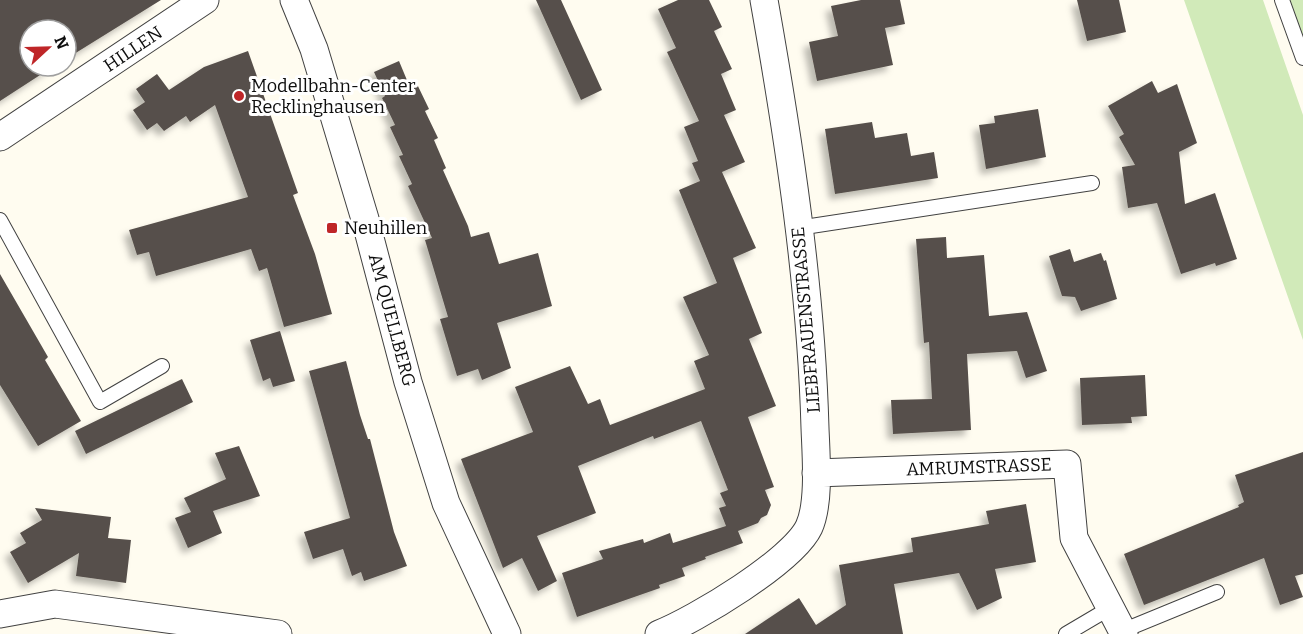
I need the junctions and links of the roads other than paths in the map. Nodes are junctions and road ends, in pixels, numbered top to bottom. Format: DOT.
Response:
graph roads {
  1 [pos="205,0"];
  2 [pos="294,0"];
  3 [pos="764,0"];
  4 [pos="1282,0"];
  5 [pos="1303,58"];
  6 [pos="0,137"];
  7 [pos="1092,183"];
  8 [pos="0,220"];
  9 [pos="798,228"];
  10 [pos="162,366"];
  11 [pos="816,473"];
  12 [pos="1217,592"];
  13 [pos="0,614"];
  14 [pos="1119,624"];
  15 [pos="278,634"];
  16 [pos="506,634"];
  17 [pos="659,634"];
  18 [pos="1066,634"];
  1 -- 6 [label="street, HILLEN"];
  2 -- 16 [label="street, AM QUELLBERG"];
  3 -- 9 [label="street, LIEBFRAUENSTRASSE"];
  4 -- 5 [label="lane"];
  7 -- 9 [label="lane"];
  8 -- 10 [label="lane"];
  9 -- 11 [label="street, LIEBFRAUENSTRASSE"];
  11 -- 14 [label="street, AMRUMSTRASSE"];
  11 -- 17 [label="street, LIEBFRAUENSTRASSE"];
  12 -- 14 [label="lane"];
  13 -- 15 [label="street"];
  14 -- 18 [label="lane"];
}
